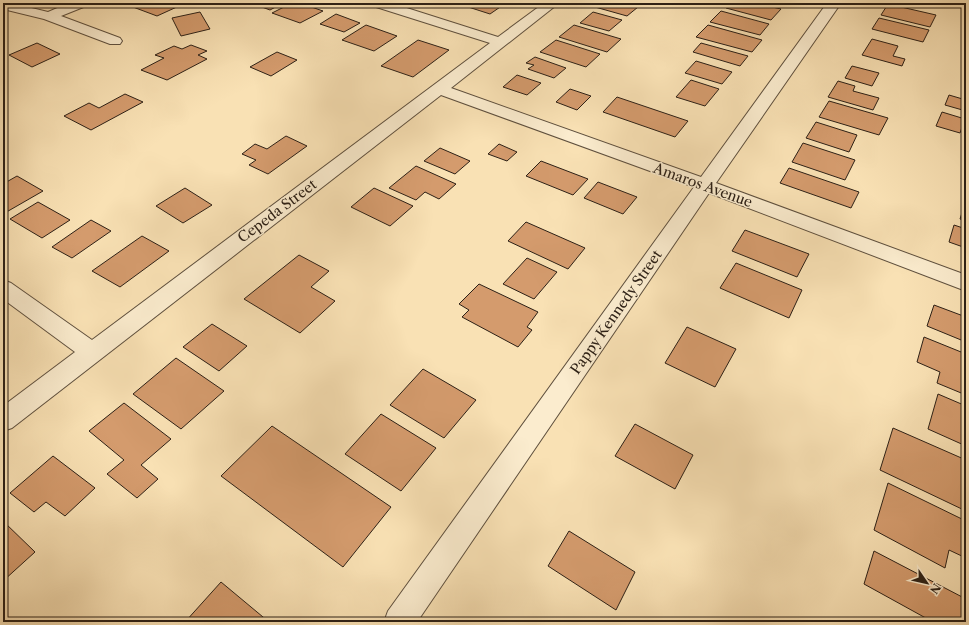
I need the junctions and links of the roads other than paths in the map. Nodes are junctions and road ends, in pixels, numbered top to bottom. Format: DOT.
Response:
graph roads {
  1 [pos="81,3"];
  2 [pos="378,3"];
  3 [pos="552,3"];
  4 [pos="834,3"];
  5 [pos="3,5"];
  6 [pos="50,16"];
  7 [pos="115,41"];
  8 [pos="500,42"];
  9 [pos="439,89"];
  10 [pos="704,185"];
  11 [pos="966,283"];
  12 [pos="3,288"];
  13 [pos="92,352"];
  14 [pos="3,420"];
  15 [pos="399,622"];
  1 -- 6 [label="street"];
  2 -- 8 [label="street"];
  3 -- 8 [label="street, Cepeda Street"];
  4 -- 10 [label="street, Pappy Kennedy Street"];
  5 -- 6 [label="street"];
  6 -- 7 [label="street"];
  8 -- 9 [label="street, Cepeda Street"];
  9 -- 10 [label="street, Amaros Avenue"];
  9 -- 13 [label="street, Cepeda Street"];
  10 -- 11 [label="street, Amaros Avenue"];
  10 -- 15 [label="street, Pappy Kennedy Street"];
  12 -- 13 [label="street"];
  13 -- 14 [label="street, Cepeda Street"];
}
